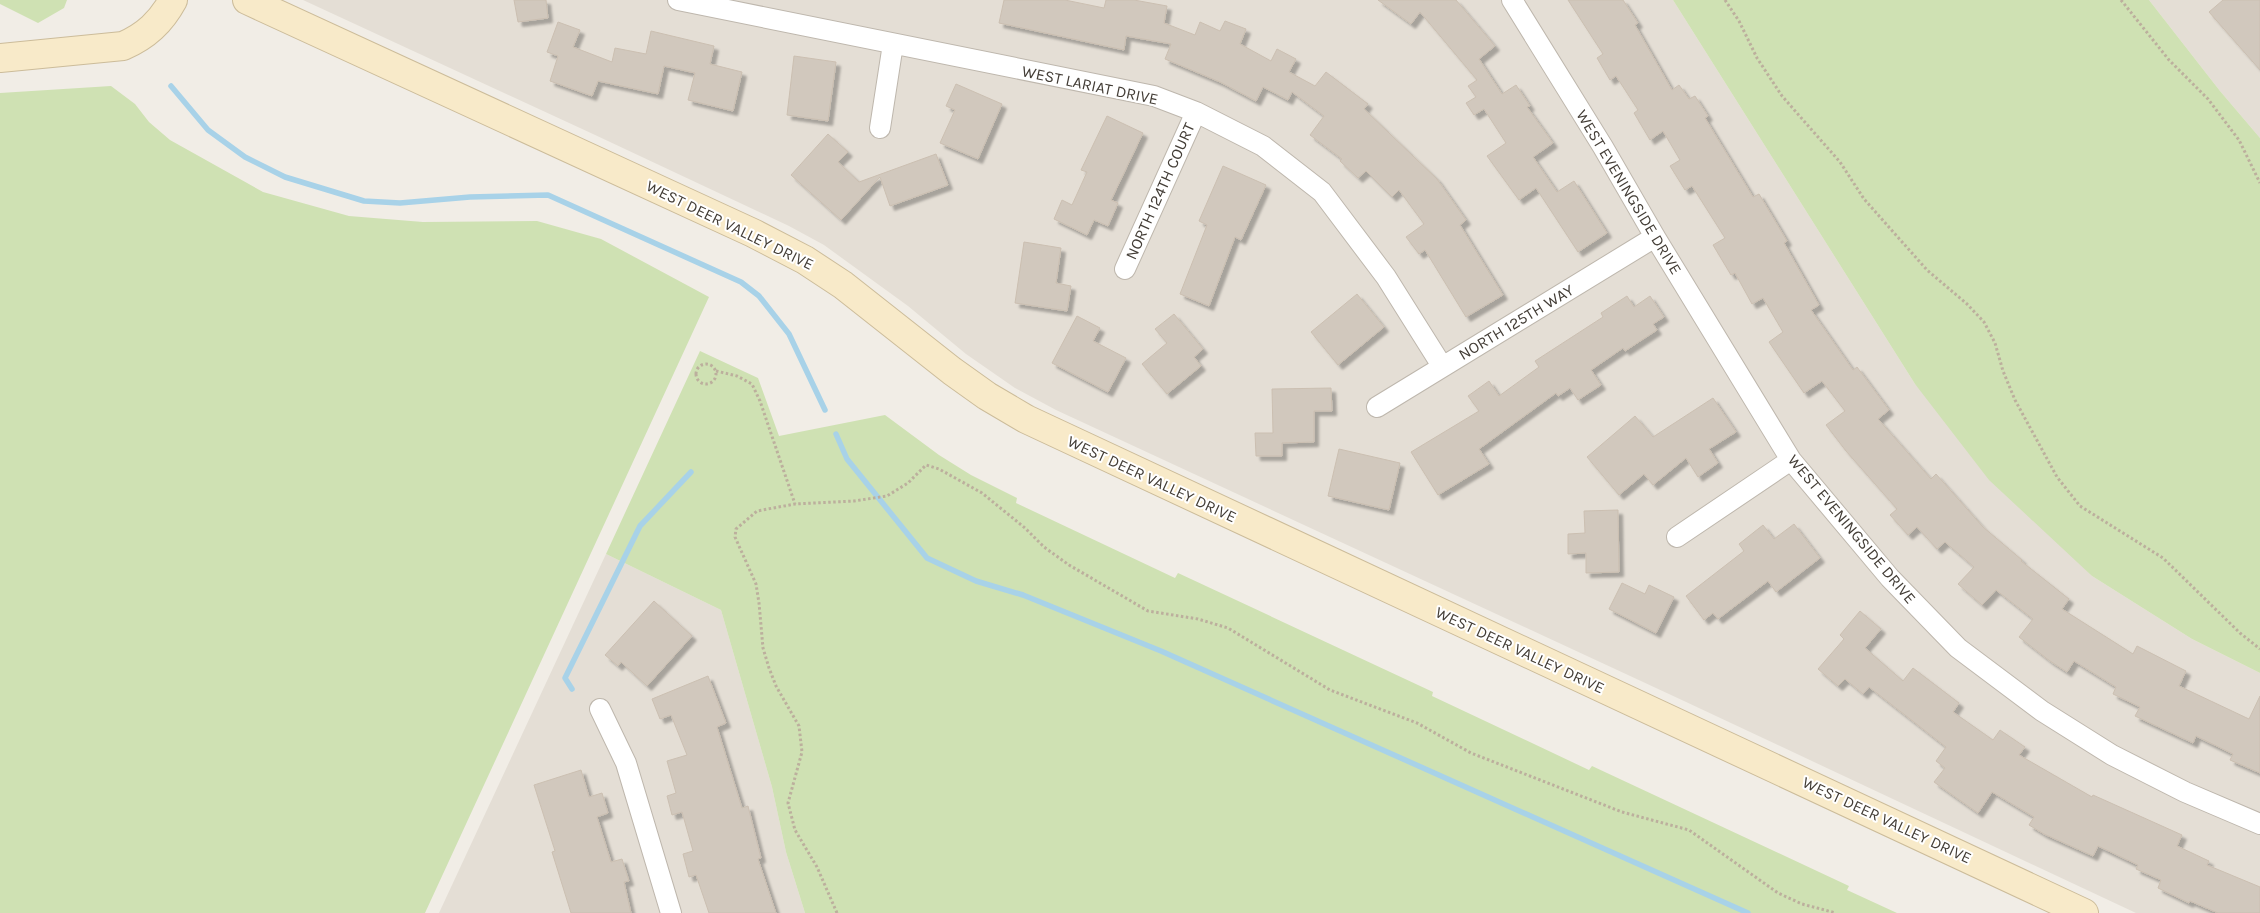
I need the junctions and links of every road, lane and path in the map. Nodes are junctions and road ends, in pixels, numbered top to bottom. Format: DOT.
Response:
graph roads {
  1 [pos="173,0"];
  2 [pos="247,0"];
  3 [pos="678,0"];
  4 [pos="1512,0"];
  5 [pos="1724,0"];
  6 [pos="2121,0"];
  7 [pos="894,44"];
  8 [pos="0,58"];
  9 [pos="1196,112"];
  10 [pos="880,128"];
  11 [pos="2260,183"];
  12 [pos="1655,237"];
  13 [pos="1124,269"];
  14 [pos="1442,366"];
  15 [pos="716,370"];
  16 [pos="1377,407"];
  17 [pos="1791,460"];
  18 [pos="795,504"];
  19 [pos="1677,537"];
  20 [pos="2260,649"];
  21 [pos="600,709"];
  22 [pos="2260,824"];
  23 [pos="671,913"];
  24 [pos="837,913"];
  25 [pos="1836,913"];
  26 [pos="2084,913"];
  1 -- 8 [label="street"];
  2 -- 26 [label="street, WEST DEER VALLEY DRIVE"];
  3 -- 7 [label="street, WEST LARIAT DRIVE"];
  4 -- 12 [label="street, WEST EVENINGSIDE DRIVE"];
  5 -- 20 [label="path"];
  6 -- 11 [label="path"];
  7 -- 9 [label="street, WEST LARIAT DRIVE"];
  7 -- 10 [label="street"];
  9 -- 13 [label="street, NORTH 124TH COURT"];
  9 -- 14 [label="street, WEST LARIAT DRIVE"];
  12 -- 14 [label="street, NORTH 125TH WAY"];
  12 -- 17 [label="street, WEST EVENINGSIDE DRIVE"];
  14 -- 16 [label="street, NORTH 125TH WAY"];
  15 -- 15 [label="path"];
  15 -- 18 [label="path"];
  17 -- 19 [label="street"];
  17 -- 22 [label="street, WEST EVENINGSIDE DRIVE"];
  18 -- 24 [label="path"];
  18 -- 25 [label="path"];
  21 -- 23 [label="street"];
}
